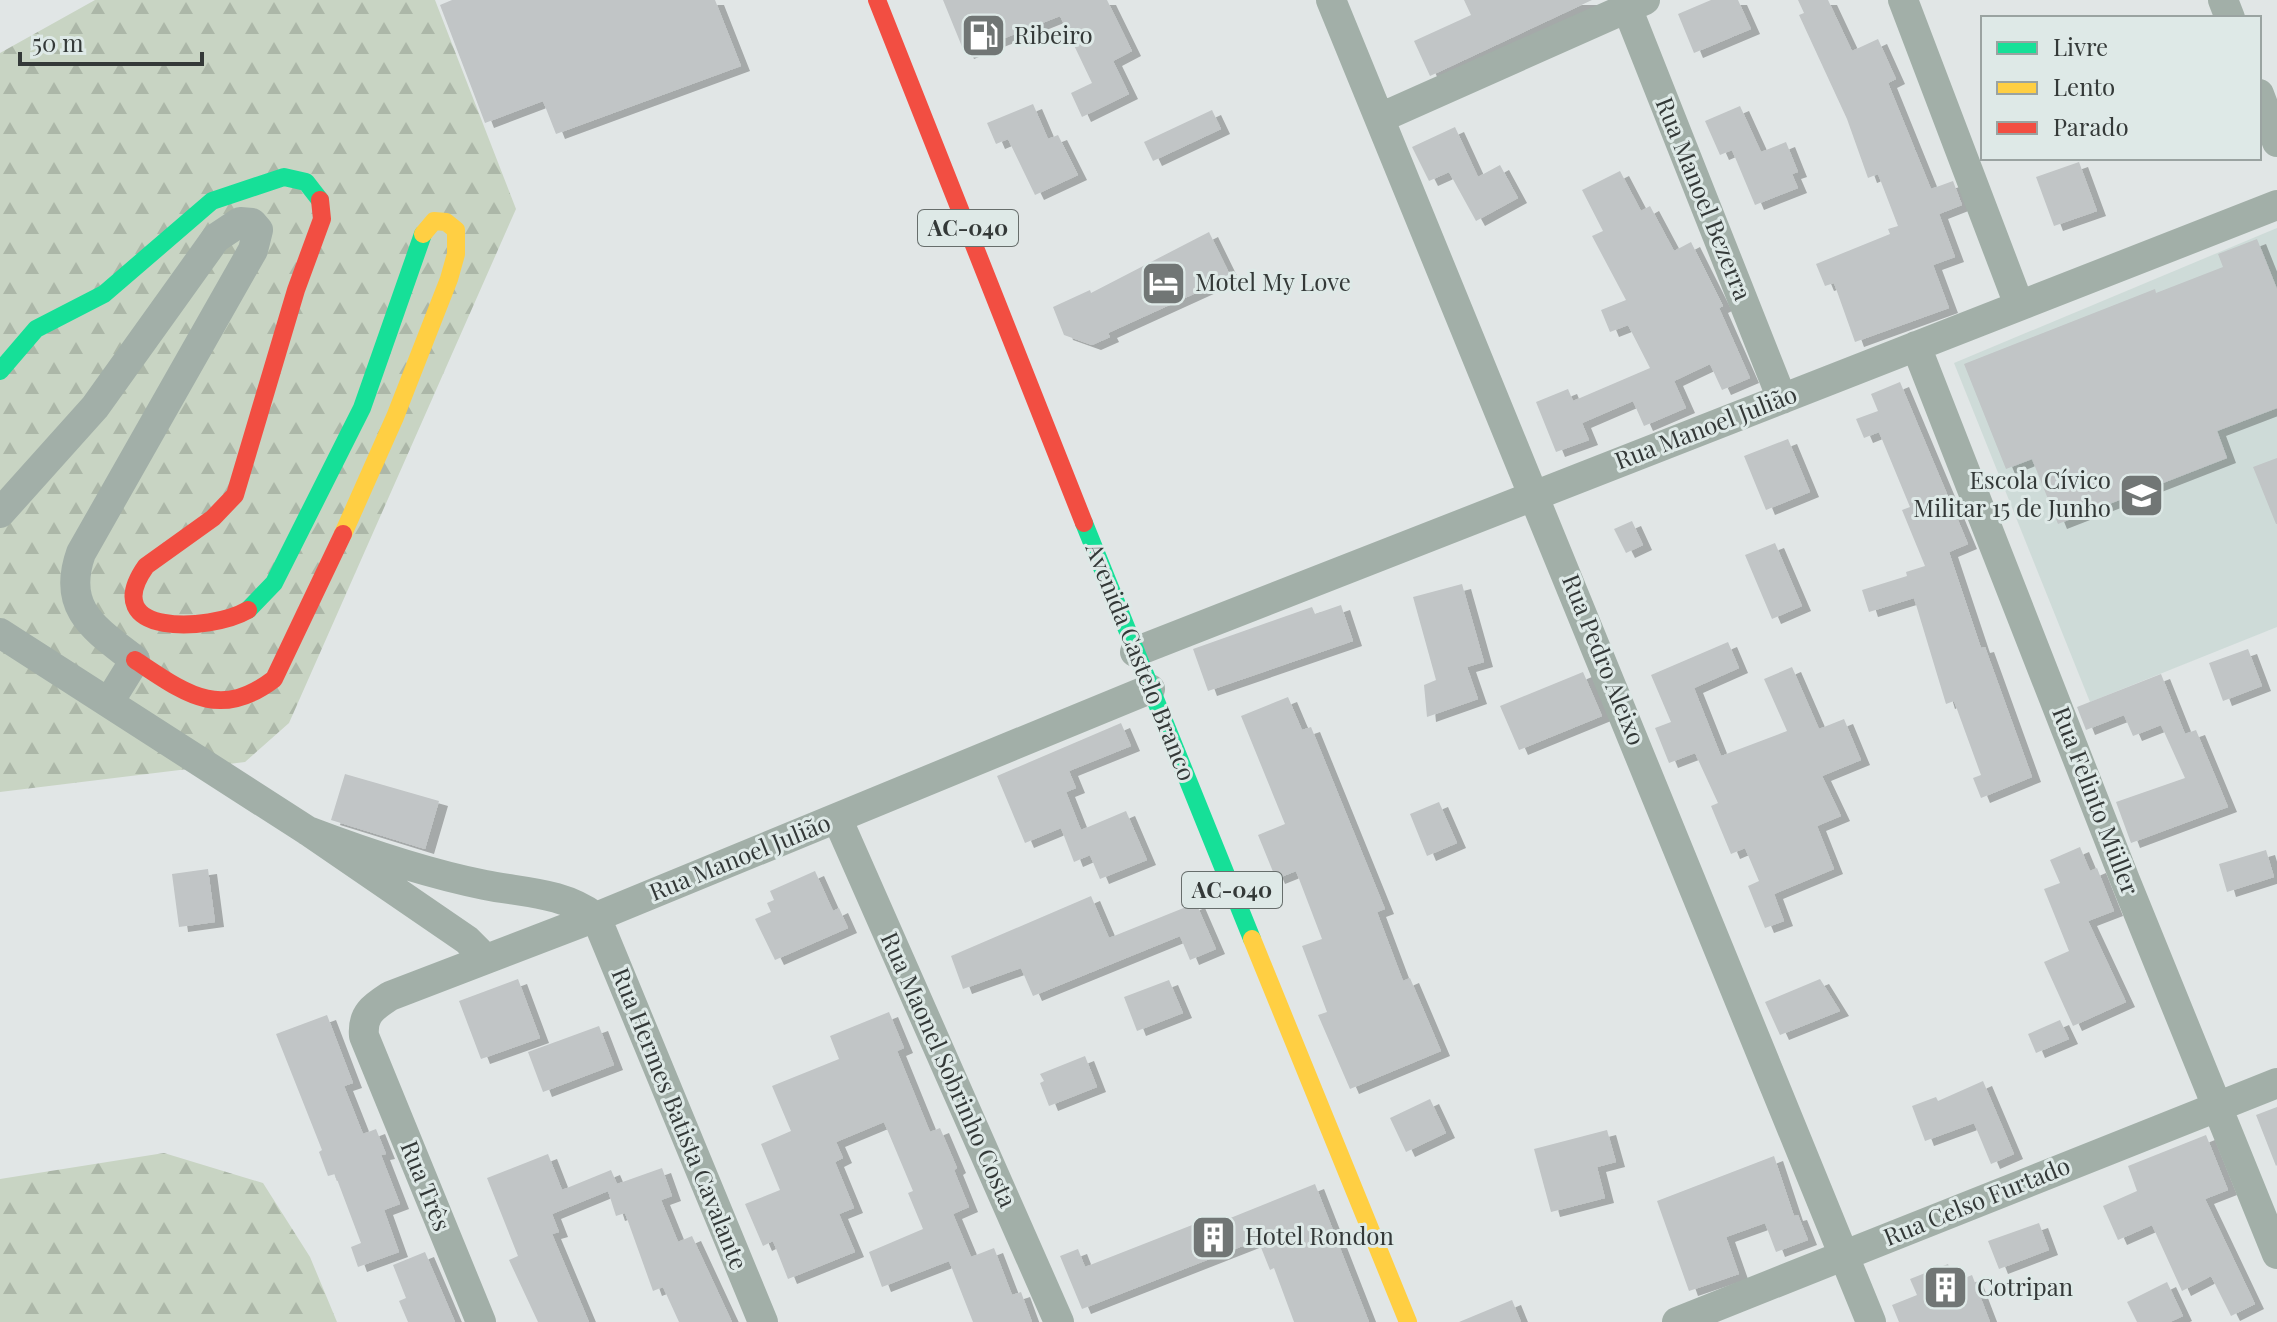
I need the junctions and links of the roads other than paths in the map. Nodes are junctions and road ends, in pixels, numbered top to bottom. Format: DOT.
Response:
graph roads {
  1 [pos="877,0"];
  2 [pos="1331,0"];
  3 [pos="1903,0"];
  4 [pos="1632,3"];
  5 [pos="2261,99"];
  6 [pos="1380,118"];
  7 [pos="2277,142"];
  8 [pos="2277,205"];
  9 [pos="2019,305"];
  10 [pos="1916,346"];
  11 [pos="0,371"];
  12 [pos="1782,399"];
  13 [pos="1536,495"];
  14 [pos="0,513"];
  15 [pos="0,633"];
  16 [pos="1135,652"];
  17 [pos="135,660"];
  18 [pos="1150,689"];
  19 [pos="109,702"];
  20 [pos="837,818"];
  21 [pos="308,831"];
  22 [pos="596,917"];
  23 [pos="486,959"];
  24 [pos="369,1049"];
  25 [pos="2277,1083"];
  26 [pos="2217,1108"];
  27 [pos="2277,1254"];
  28 [pos="1844,1255"];
  29 [pos="481,1322"];
  30 [pos="763,1322"];
  31 [pos="1059,1322"];
  32 [pos="1408,1322"];
  33 [pos="1677,1322"];
  34 [pos="1871,1322"];
  1 -- 16 [label="main road, Avenida Castelo Branco / AC-040"];
  2 -- 6 [label="street, Rua Pedro Aleixo"];
  3 -- 9 [label="street"];
  4 -- 6 [label="street"];
  4 -- 12 [label="street, Rua Manoel Bezerra"];
  5 -- 7 [label="street"];
  6 -- 13 [label="street, Rua Pedro Aleixo"];
  8 -- 9 [label="street, Rua Manoel Julião"];
  9 -- 10 [label="street, Rua Manoel Julião"];
  10 -- 12 [label="street, Rua Manoel Julião"];
  10 -- 26 [label="street, Rua Felinto Müller"];
  11 -- 17 [label="main road"];
  12 -- 13 [label="street, Rua Manoel Julião"];
  13 -- 16 [label="street, Rua Manoel Julião"];
  13 -- 28 [label="street, Rua Pedro Aleixo"];
  14 -- 17 [label="street"];
  15 -- 19 [label="street"];
  16 -- 18 [label="main road, Avenida Castelo Branco / AC-040"];
  17 -- 19 [label="street"];
  18 -- 20 [label="street, Rua Manoel Julião"];
  18 -- 32 [label="main road, Avenida Castelo Branco / AC-040"];
  19 -- 21 [label="street"];
  20 -- 22 [label="street, Rua Manoel Julião"];
  20 -- 31 [label="street, Rua Maonel Sobrinho Costa"];
  21 -- 22 [label="street"];
  21 -- 23 [label="street"];
  22 -- 23 [label="street, Rua Manoel Julião"];
  22 -- 30 [label="street, Rua Hermes Batista Cavalante"];
  23 -- 24 [label="street, Rua Manoel Julião"];
  24 -- 29 [label="street, Rua Três"];
  25 -- 26 [label="street, Rua Celso Furtado"];
  26 -- 27 [label="street, Rua Felinto Müller"];
  26 -- 28 [label="street, Rua Celso Furtado"];
  28 -- 33 [label="street, Rua Celso Furtado"];
  28 -- 34 [label="street, Rua Pedro Aleixo"];
}
